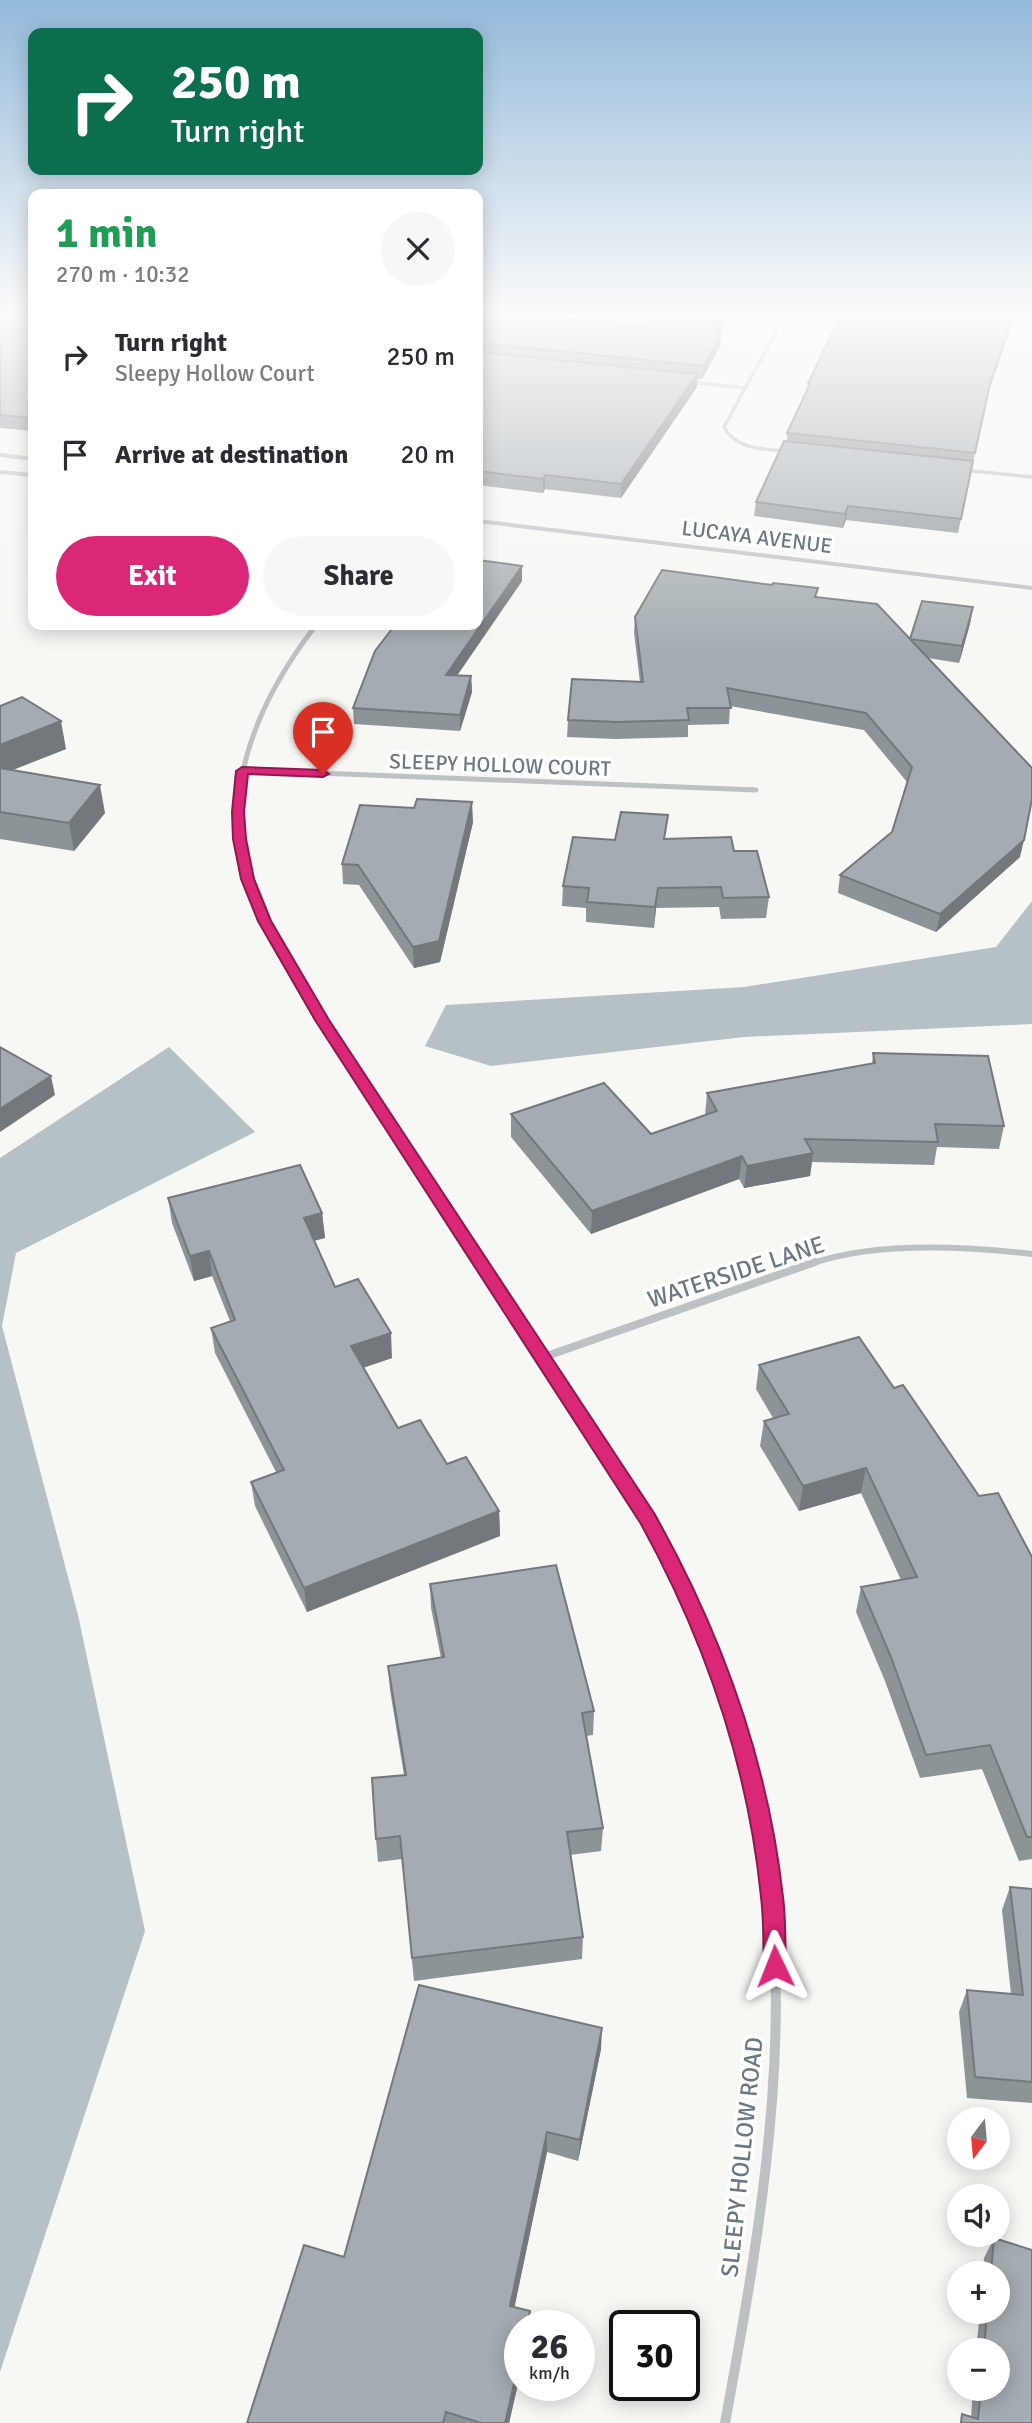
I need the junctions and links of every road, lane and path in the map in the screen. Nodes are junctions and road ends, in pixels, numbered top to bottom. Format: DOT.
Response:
graph roads {
  1 [pos="725,428"];
  2 [pos="798,452"];
  3 [pos="0,455"];
  4 [pos="28,458"];
  5 [pos="950,468"];
  6 [pos="0,472"];
  7 [pos="28,475"];
  8 [pos="1032,478"];
  9 [pos="483,522"];
  10 [pos="1032,588"];
  11 [pos="312,630"];
  12 [pos="242,771"];
  13 [pos="756,790"];
  14 [pos="1032,1254"];
  15 [pos="541,1358"];
  16 [pos="725,2423"];
  1 -- 2 [label="street"];
  3 -- 4 [label="street"];
  5 -- 8 [label="street"];
  6 -- 7 [label="street"];
  9 -- 10 [label="street, LUCAYA AVENUE"];
  11 -- 12 [label="street, SLEEPY HOLLOW ROAD"];
  12 -- 13 [label="street, SLEEPY HOLLOW COURT"];
  12 -- 15 [label="street, SLEEPY HOLLOW ROAD"];
  14 -- 15 [label="street, WATERSIDE LANE"];
  15 -- 16 [label="street, SLEEPY HOLLOW ROAD"];
}
